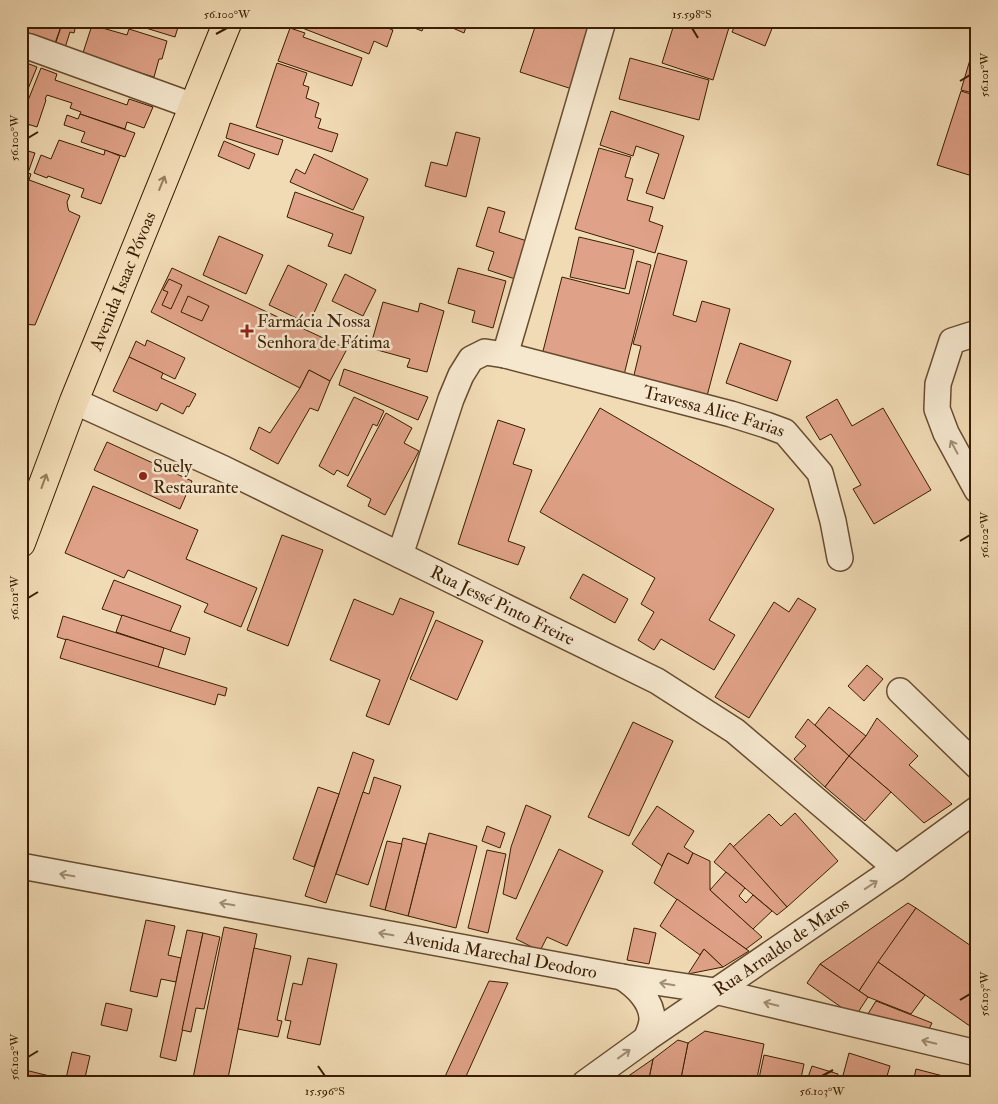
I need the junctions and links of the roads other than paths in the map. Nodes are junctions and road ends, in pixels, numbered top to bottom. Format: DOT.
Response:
graph roads {
  1 [pos="228,21"];
  2 [pos="603,21"];
  3 [pos="21,46"];
  4 [pos="193,106"];
  5 [pos="977,333"];
  6 [pos="505,355"];
  7 [pos="74,401"];
  8 [pos="977,490"];
  9 [pos="21,543"];
  10 [pos="400,555"];
  11 [pos="840,558"];
  12 [pos="900,691"];
  13 [pos="977,766"];
  14 [pos="977,809"];
  15 [pos="21,866"];
  16 [pos="896,868"];
  17 [pos="622,977"];
  18 [pos="715,991"];
  19 [pos="646,1039"];
  20 [pos="977,1053"];
  21 [pos="585,1083"];
  1 -- 4 [label="main road, Avenida Isaac Póvoas"];
  2 -- 6 [label="street"];
  3 -- 4 [label="street"];
  7 -- 4 [label="main road, Avenida Isaac Póvoas, one-way"];
  8 -- 5 [label="street, one-way"];
  6 -- 10 [label="street, Travessa Alice Farias"];
  6 -- 11 [label="street, Travessa Alice Farias"];
  9 -- 7 [label="main road, Avenida Isaac Póvoas, one-way"];
  7 -- 10 [label="street, Rua Jessé Pinto Freire"];
  10 -- 16 [label="street, Rua Jessé Pinto Freire"];
  12 -- 13 [label="street"];
  14 -- 16 [label="street, Rua Arnaldo de Matos"];
  17 -- 15 [label="street, Avenida Marechal Deodoro, one-way"];
  18 -- 16 [label="street, Rua Arnaldo de Matos, one-way"];
  18 -- 17 [label="street, Avenida Marechal Deodoro, one-way"];
  17 -- 19 [label="street"];
  18 -- 19 [label="street, Rua Arnaldo de Matos"];
  20 -- 18 [label="street, Avenida Marechal Deodoro, one-way"];
  21 -- 19 [label="street, Rua Arnaldo de Matos, one-way"];
}
